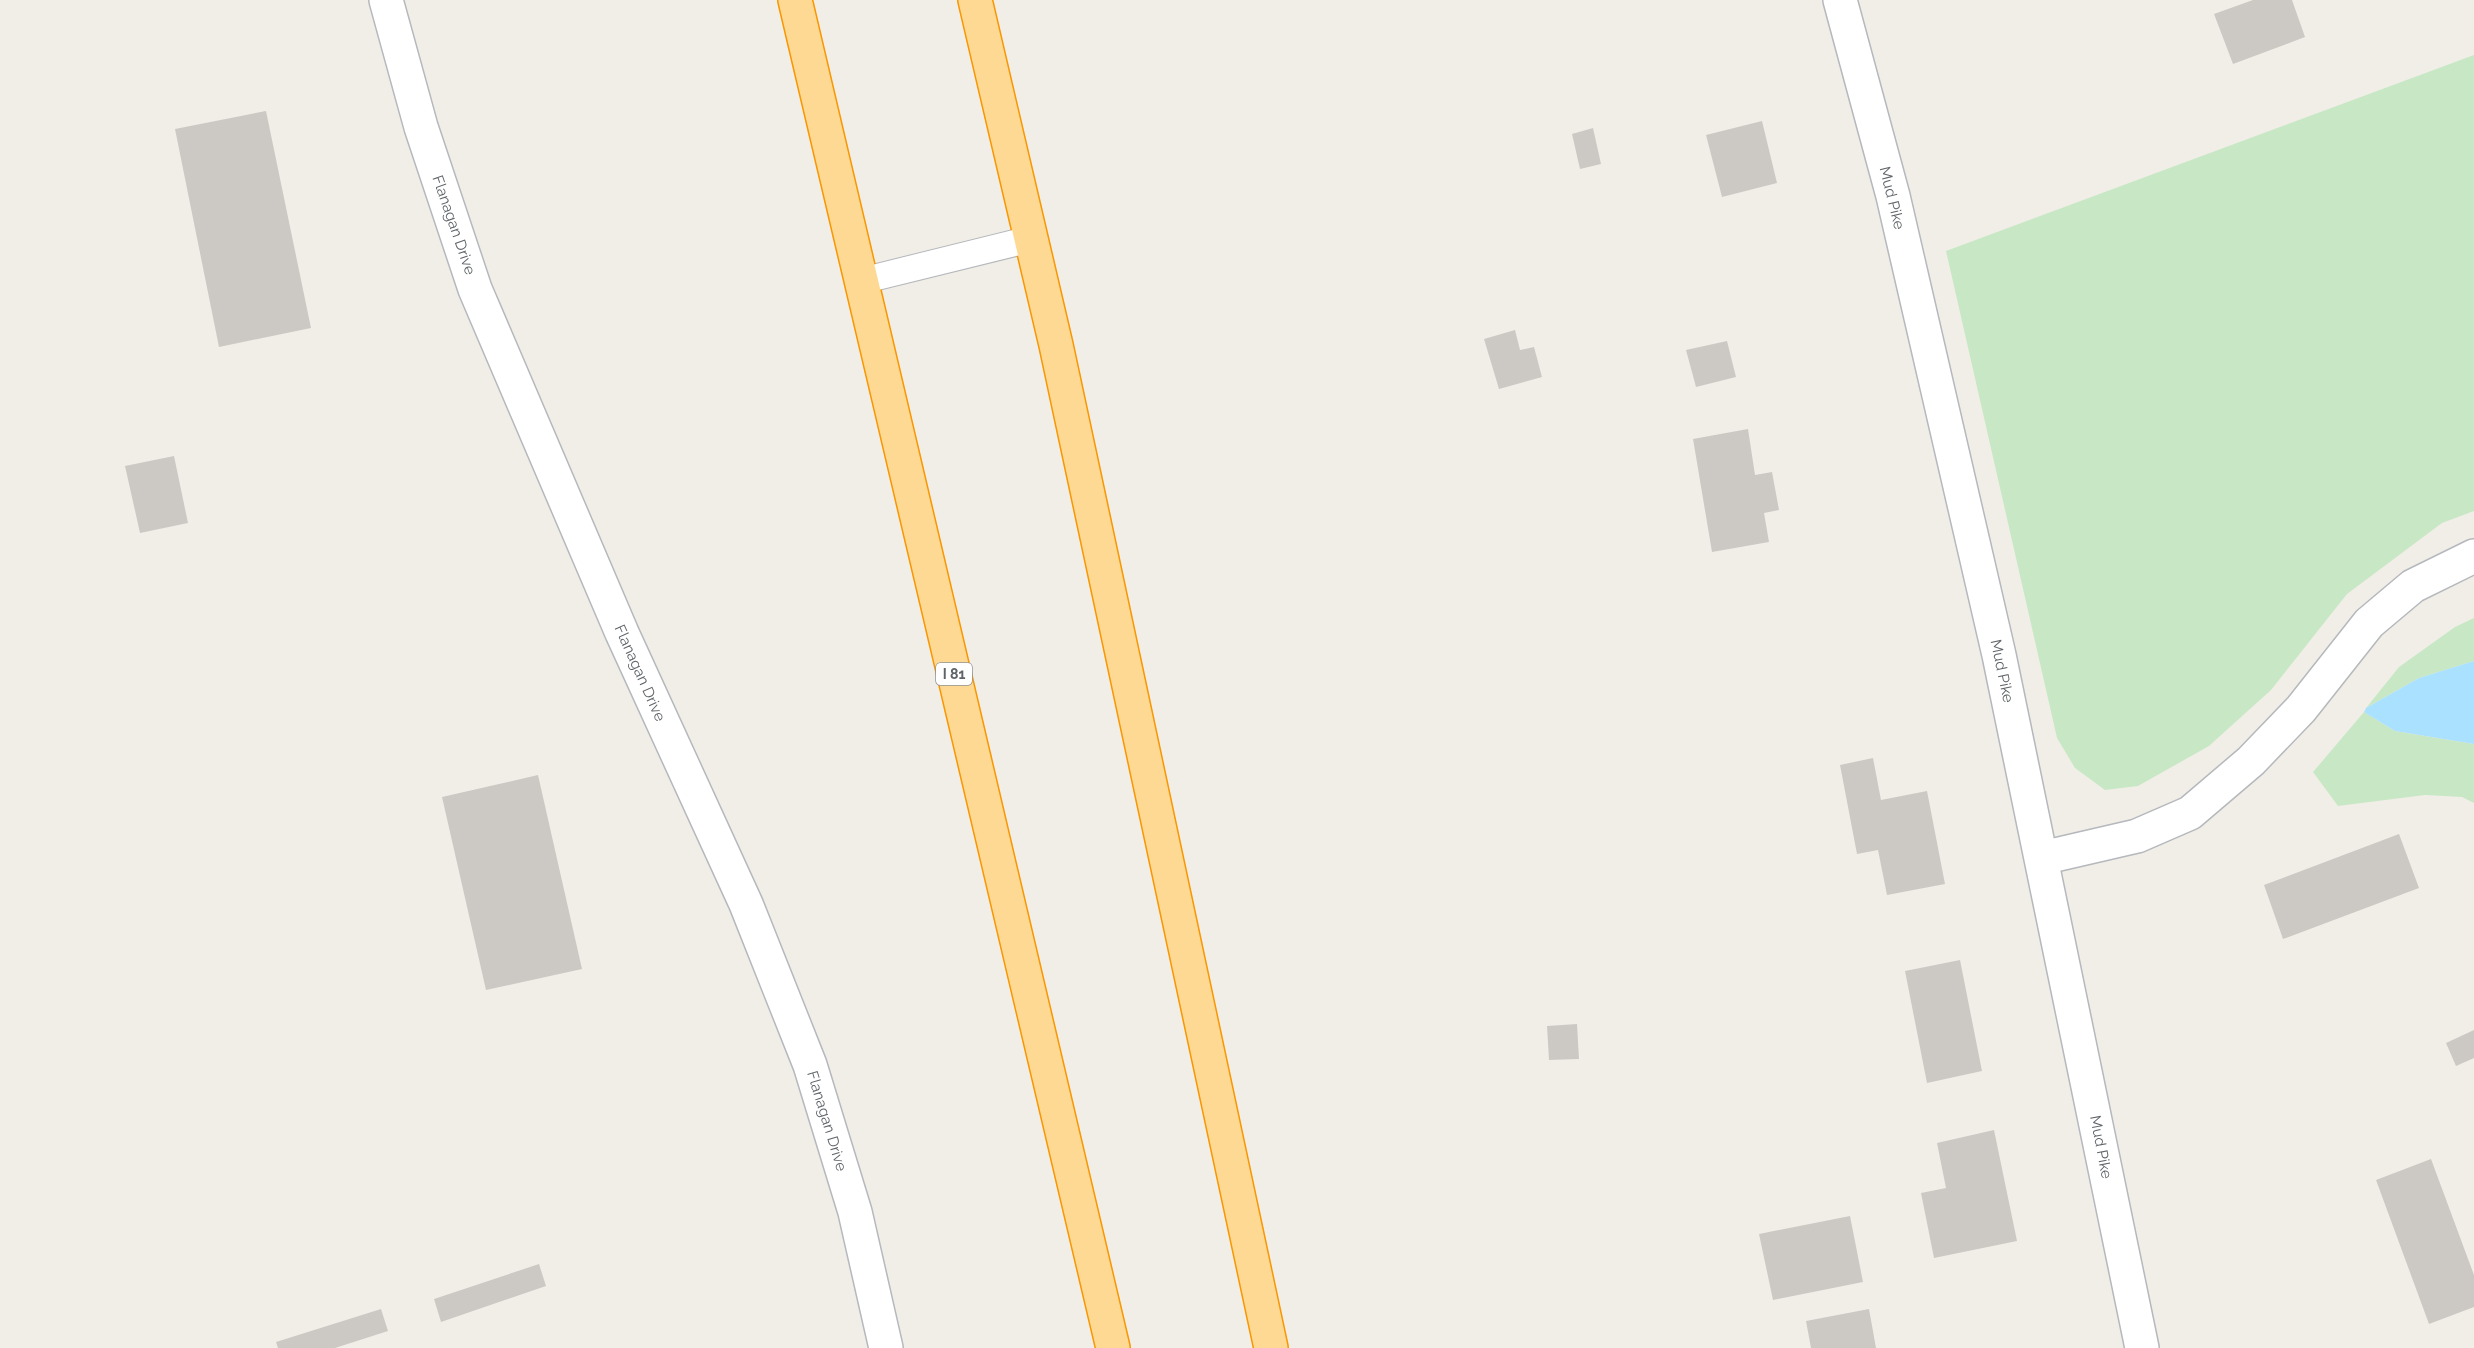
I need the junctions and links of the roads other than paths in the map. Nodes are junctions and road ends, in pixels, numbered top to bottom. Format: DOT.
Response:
graph roads {
  1 [pos="386,0"];
  2 [pos="795,0"];
  3 [pos="975,0"];
  4 [pos="1840,0"];
  5 [pos="1032,239"];
  6 [pos="861,281"];
  7 [pos="2474,556"];
  8 [pos="2042,858"];
  9 [pos="886,1348"];
  10 [pos="1113,1348"];
  11 [pos="1271,1348"];
  12 [pos="2142,1348"];
  1 -- 9 [label="street, Flanagan Drive"];
  2 -- 6 [label="highway, I 81"];
  3 -- 5 [label="highway"];
  4 -- 8 [label="street, Mud Pike"];
  5 -- 6 [label="lane"];
  5 -- 11 [label="highway"];
  6 -- 10 [label="highway, I 81"];
  7 -- 8 [label="street"];
  8 -- 12 [label="street, Mud Pike"];
}
